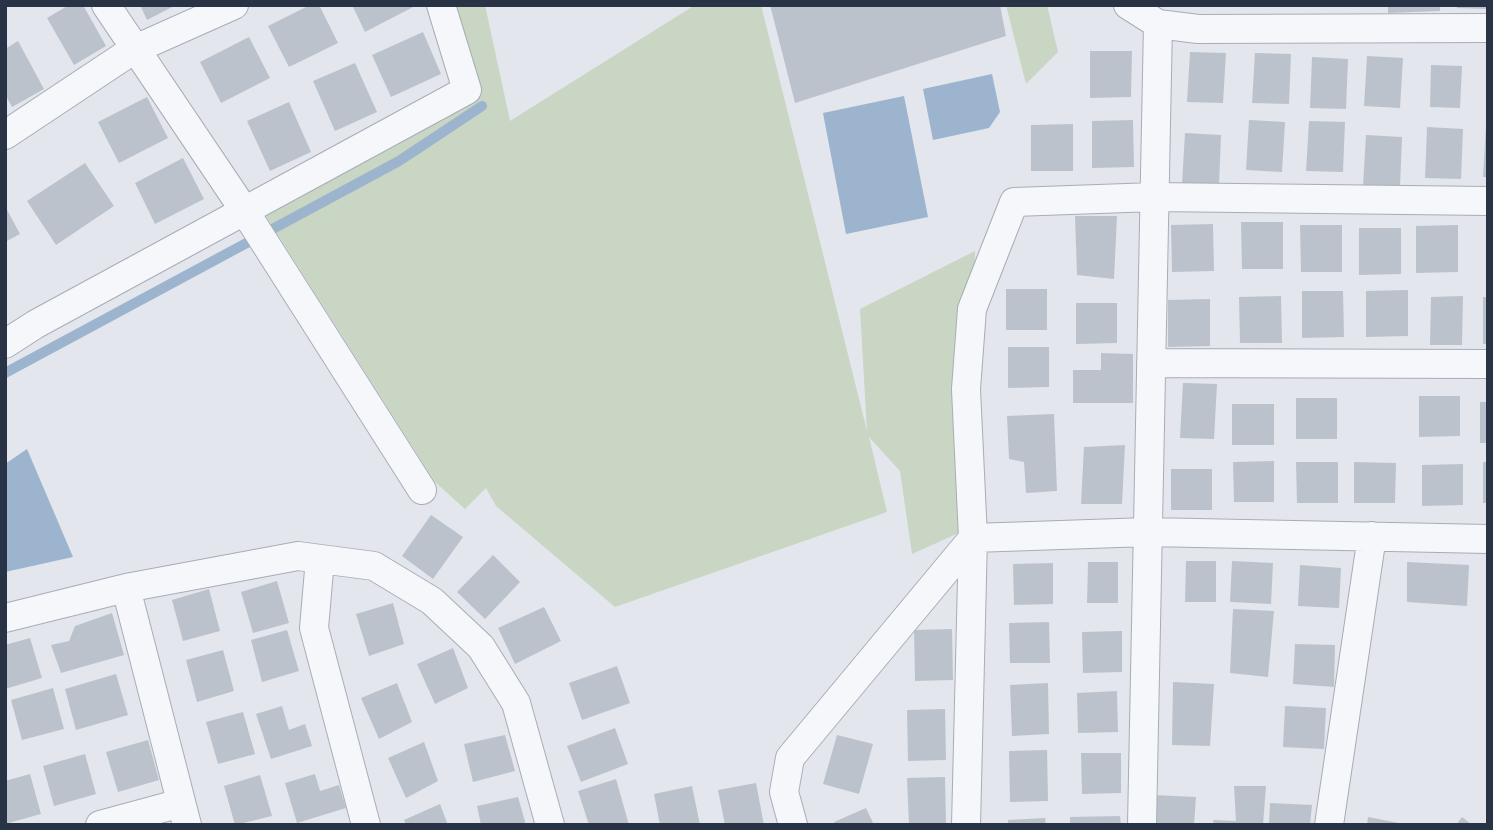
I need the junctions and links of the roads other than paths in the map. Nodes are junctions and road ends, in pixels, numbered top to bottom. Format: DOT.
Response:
graph roads {
  1 [pos="106,5"];
  2 [pos="234,5"];
  3 [pos="441,5"];
  4 [pos="1128,5"];
  5 [pos="1158,24"];
  6 [pos="1488,28"];
  7 [pos="133,50"];
  8 [pos="5,135"];
  9 [pos="1155,197"];
  10 [pos="1488,201"];
  11 [pos="244,210"];
  12 [pos="5,344"];
  13 [pos="1151,363"];
  14 [pos="1488,363"];
  15 [pos="422,490"];
  16 [pos="1148,532"];
  17 [pos="1372,536"];
  18 [pos="973,538"];
  19 [pos="1488,539"];
  20 [pos="320,559"];
  21 [pos="126,587"];
  22 [pos="5,618"];
  23 [pos="184,814"];
  24 [pos="100,825"];
  25 [pos="366,825"];
  26 [pos="550,825"];
  27 [pos="793,825"];
  28 [pos="966,825"];
  29 [pos="1142,825"];
  30 [pos="1329,825"];
  1 -- 7 [label="street"];
  2 -- 7 [label="street"];
  3 -- 11 [label="street"];
  4 -- 5 [label="street"];
  5 -- 6 [label="street"];
  5 -- 9 [label="street"];
  7 -- 8 [label="street"];
  7 -- 11 [label="street"];
  9 -- 10 [label="street"];
  9 -- 13 [label="street"];
  9 -- 18 [label="street"];
  11 -- 12 [label="street"];
  11 -- 15 [label="street"];
  13 -- 14 [label="street"];
  13 -- 16 [label="street"];
  16 -- 17 [label="street"];
  16 -- 18 [label="street"];
  16 -- 29 [label="street"];
  17 -- 19 [label="street"];
  17 -- 30 [label="street"];
  18 -- 27 [label="street"];
  18 -- 28 [label="street"];
  20 -- 21 [label="street"];
  20 -- 25 [label="street"];
  20 -- 26 [label="street"];
  21 -- 22 [label="street"];
  21 -- 23 [label="street"];
  23 -- 24 [label="street"];
}
